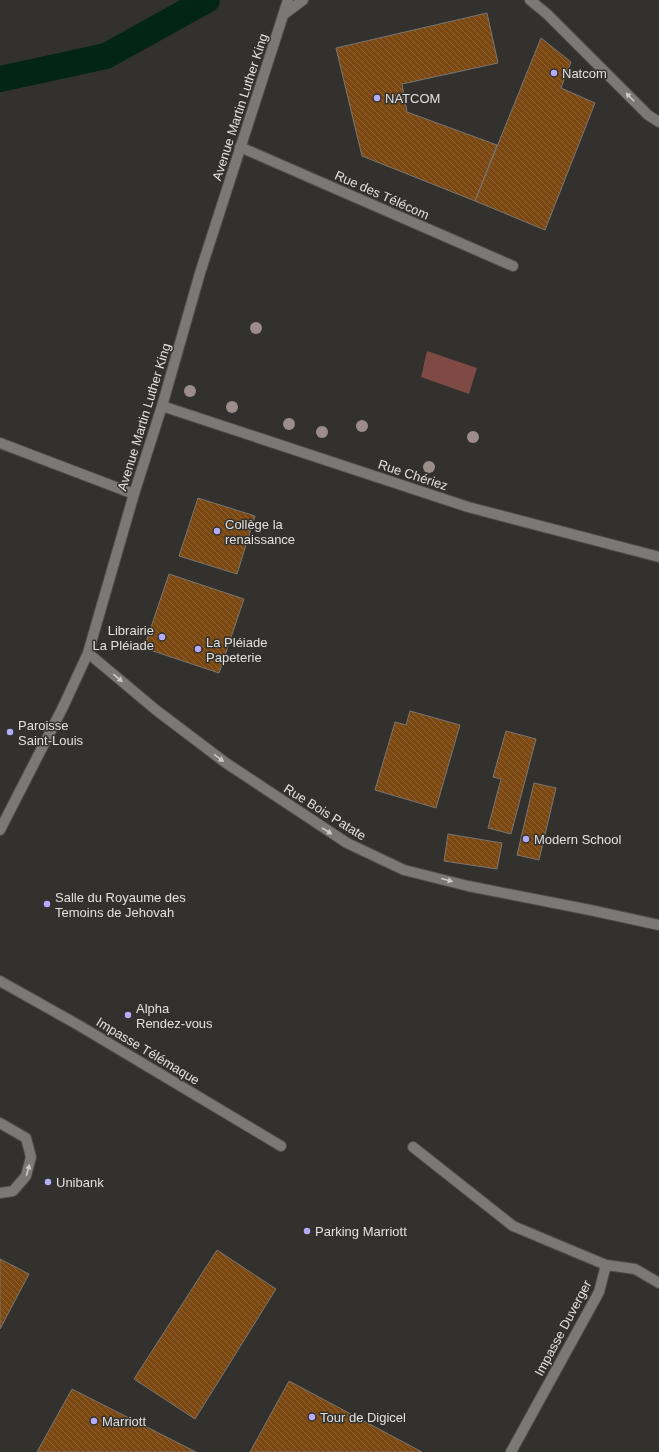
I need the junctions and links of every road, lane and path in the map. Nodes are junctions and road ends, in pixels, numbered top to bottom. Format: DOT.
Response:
graph roads {
  1 [pos="288,0"];
  2 [pos="303,0"];
  3 [pos="530,0"];
  4 [pos="283,15"];
  5 [pos="659,122"];
  6 [pos="240,147"];
  7 [pos="512,266"];
  8 [pos="162,406"];
  9 [pos="0,443"];
  10 [pos="134,494"];
  11 [pos="659,557"];
  12 [pos="88,652"];
  13 [pos="0,830"];
  14 [pos="659,925"];
  15 [pos="0,981"];
  16 [pos="0,1123"];
  17 [pos="281,1146"];
  18 [pos="413,1147"];
  19 [pos="0,1193"];
  20 [pos="606,1265"];
  21 [pos="659,1283"];
  22 [pos="511,1452"];
  1 -- 4 [label="street, Avenue Martin Luther King"];
  2 -- 4 [label="street"];
  5 -- 3 [label="street, one-way"];
  4 -- 6 [label="street, Avenue Martin Luther King"];
  6 -- 7 [label="street, Rue des Télécom"];
  6 -- 8 [label="street, Avenue Martin Luther King"];
  8 -- 10 [label="street, Avenue Martin Luther King"];
  8 -- 11 [label="street, Rue Chériez"];
  9 -- 10 [label="street"];
  10 -- 12 [label="street, Avenue Martin Luther King"];
  12 -- 13 [label="street, Avenue Martin Luther King"];
  12 -- 14 [label="street, Rue Bois Patate, one-way"];
  15 -- 17 [label="street, Impasse Télémaque"];
  19 -- 16 [label="street, one-way"];
  18 -- 20 [label="street"];
  20 -- 21 [label="street"];
  20 -- 22 [label="street, Impasse Duverger"];
}
